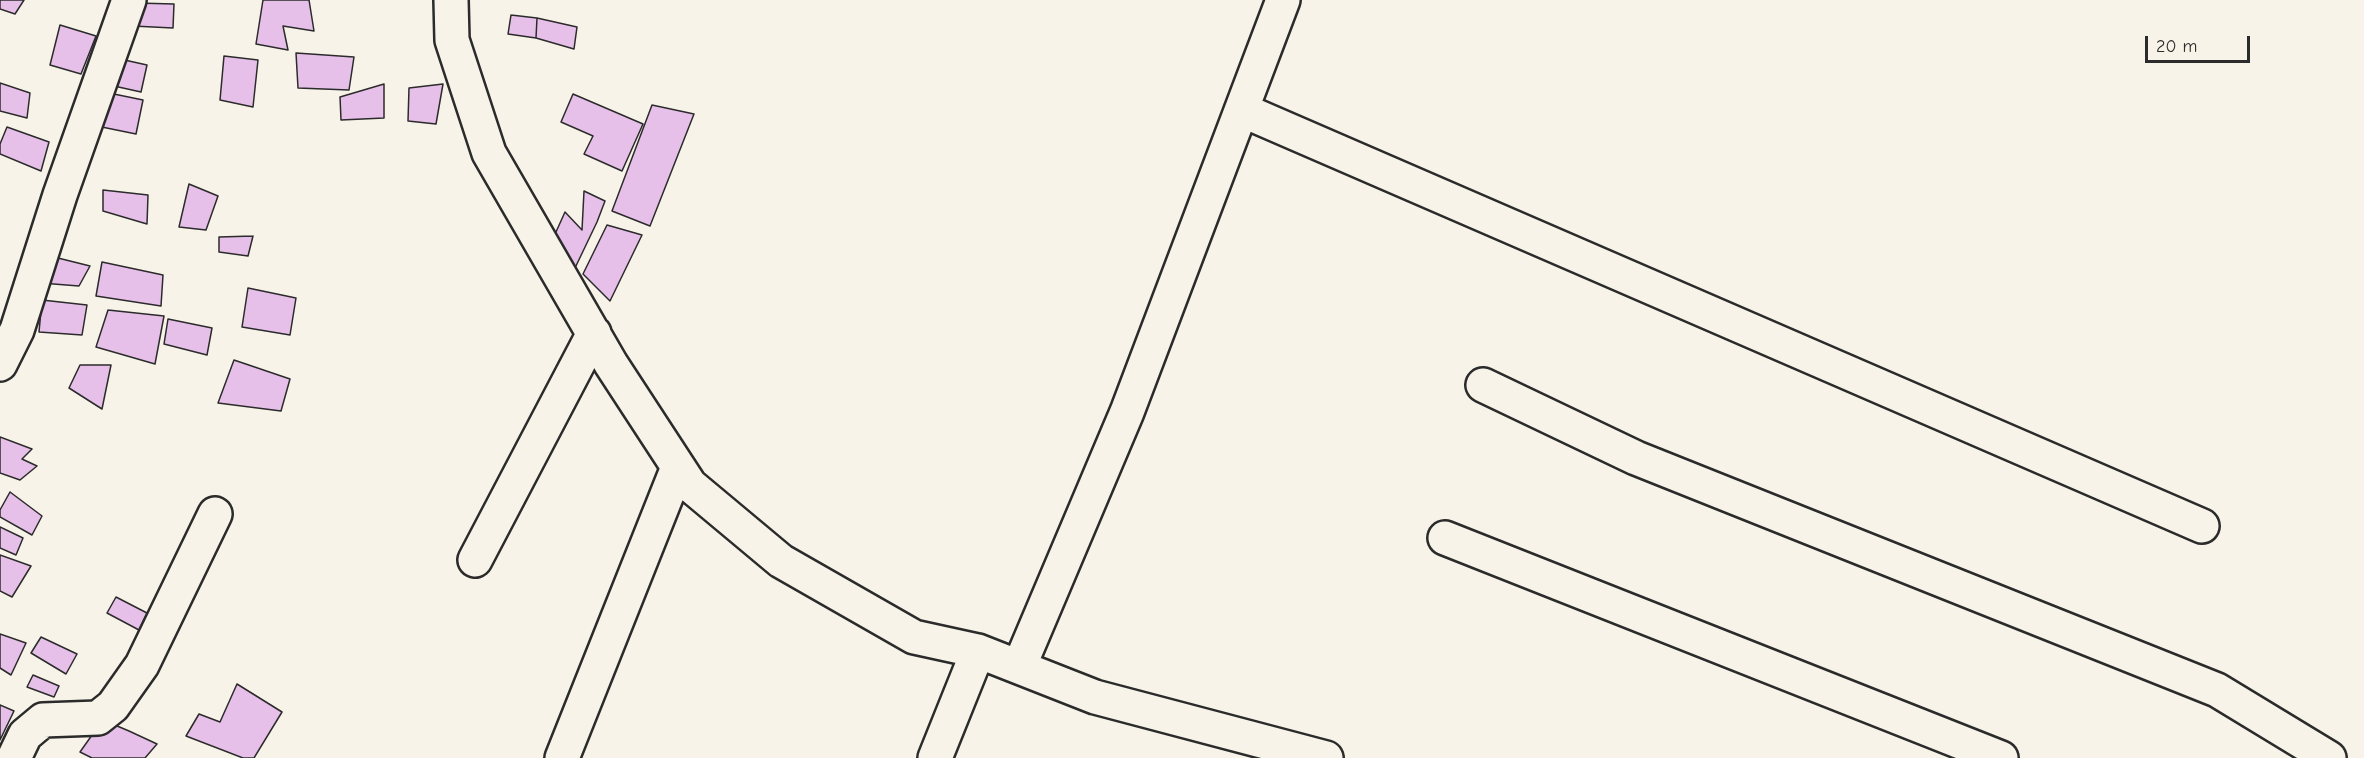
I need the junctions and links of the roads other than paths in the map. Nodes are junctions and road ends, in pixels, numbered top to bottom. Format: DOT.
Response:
graph roads {
  1 [pos="129,0"];
  2 [pos="451,0"];
  3 [pos="1283,0"];
  4 [pos="1242,110"];
  5 [pos="594,333"];
  6 [pos="0,364"];
  7 [pos="1483,385"];
  8 [pos="678,467"];
  9 [pos="215,514"];
  10 [pos="2202,526"];
  11 [pos="1445,538"];
  12 [pos="475,561"];
  13 [pos="978,651"];
  14 [pos="1019,667"];
  15 [pos="14,758"];
  16 [pos="562,758"];
  17 [pos="935,758"];
  18 [pos="1326,758"];
  19 [pos="2001,758"];
  20 [pos="2329,758"];
  1 -- 6 [label="street"];
  2 -- 5 [label="street"];
  3 -- 4 [label="street"];
  4 -- 10 [label="street"];
  4 -- 14 [label="street"];
  5 -- 8 [label="street"];
  5 -- 12 [label="street"];
  7 -- 20 [label="street"];
  8 -- 13 [label="street"];
  8 -- 16 [label="street"];
  9 -- 15 [label="street"];
  11 -- 19 [label="street"];
  13 -- 14 [label="street"];
  13 -- 17 [label="street"];
  14 -- 18 [label="street"];
}
